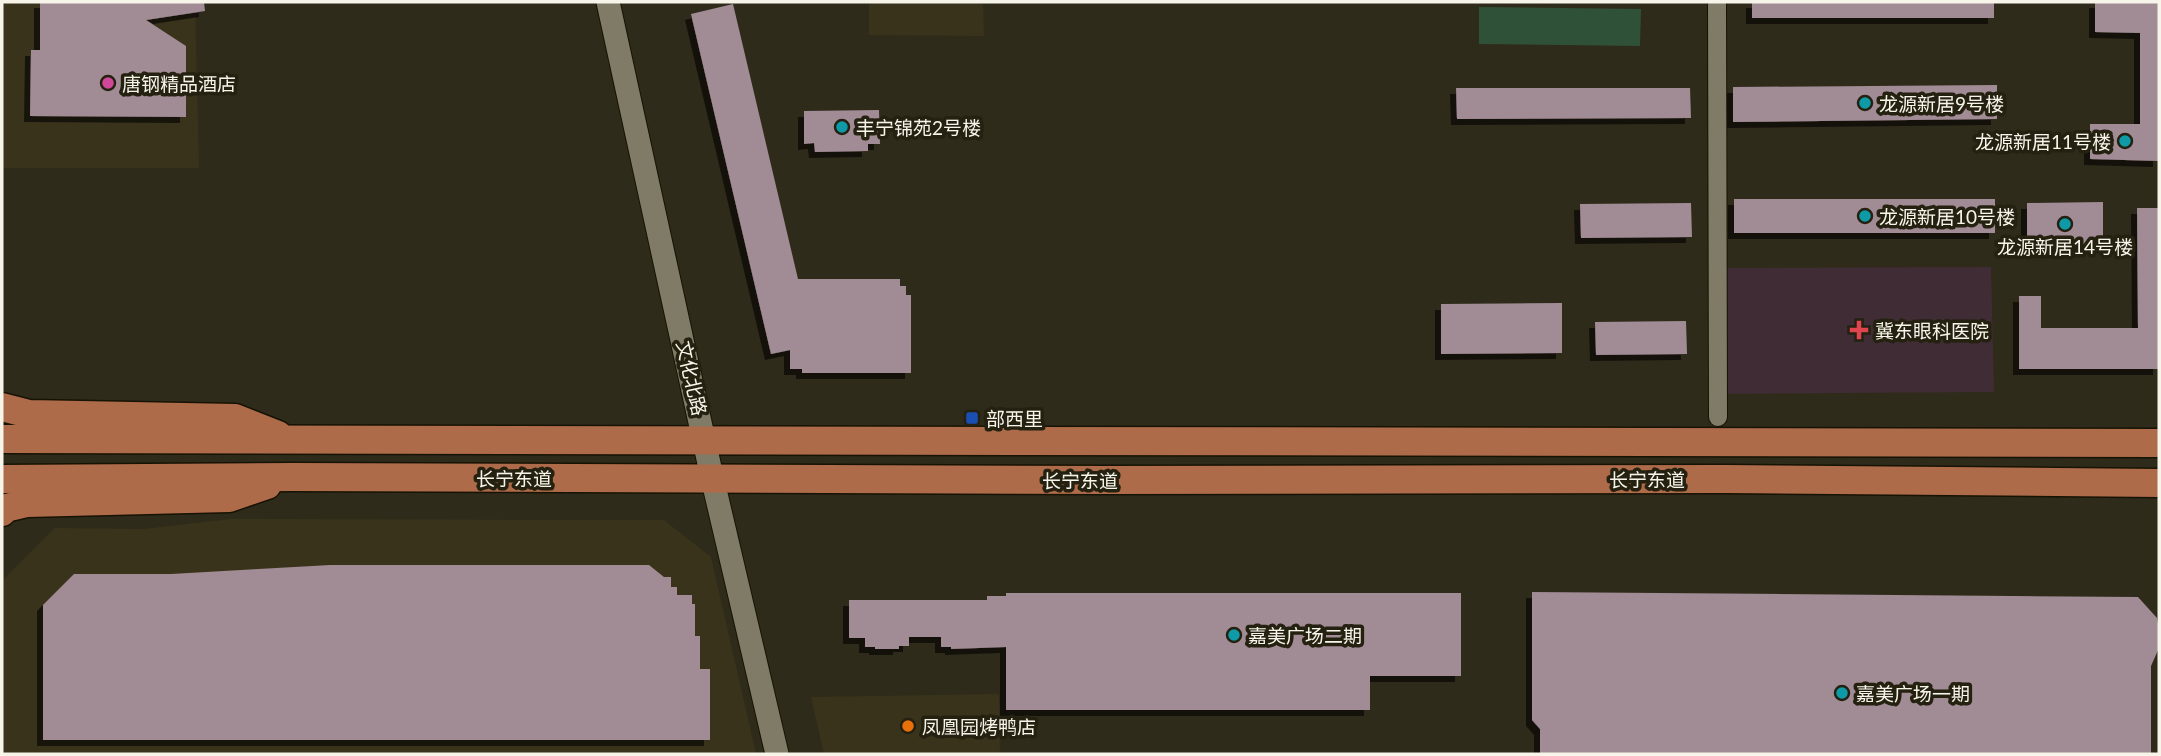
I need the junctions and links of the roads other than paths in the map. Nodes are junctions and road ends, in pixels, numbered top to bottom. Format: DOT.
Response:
graph roads {
  1 [pos="608,2"];
  2 [pos="1717,2"];
  3 [pos="2,407"];
  4 [pos="1718,417"];
  5 [pos="2,439"];
  6 [pos="290,440"];
  7 [pos="705,440"];
  8 [pos="2159,443"];
  9 [pos="292,477"];
  10 [pos="712,477"];
  11 [pos="2,479"];
  12 [pos="2159,483"];
  13 [pos="2,512"];
  14 [pos="777,754"];
  1 -- 7 [label="street, 文化北路"];
  2 -- 4 [label="street"];
  3 -- 6 [label="main road"];
  5 -- 6 [label="main road, 长宁东道"];
  6 -- 7 [label="main road, 长宁东道"];
  7 -- 8 [label="main road, 长宁东道"];
  7 -- 10 [label="street, 文化北路"];
  9 -- 10 [label="main road, 长宁东道"];
  9 -- 11 [label="main road, 长宁东道"];
  9 -- 13 [label="main road"];
  10 -- 12 [label="main road, 长宁东道"];
  10 -- 14 [label="street, 文化北路"];
}
